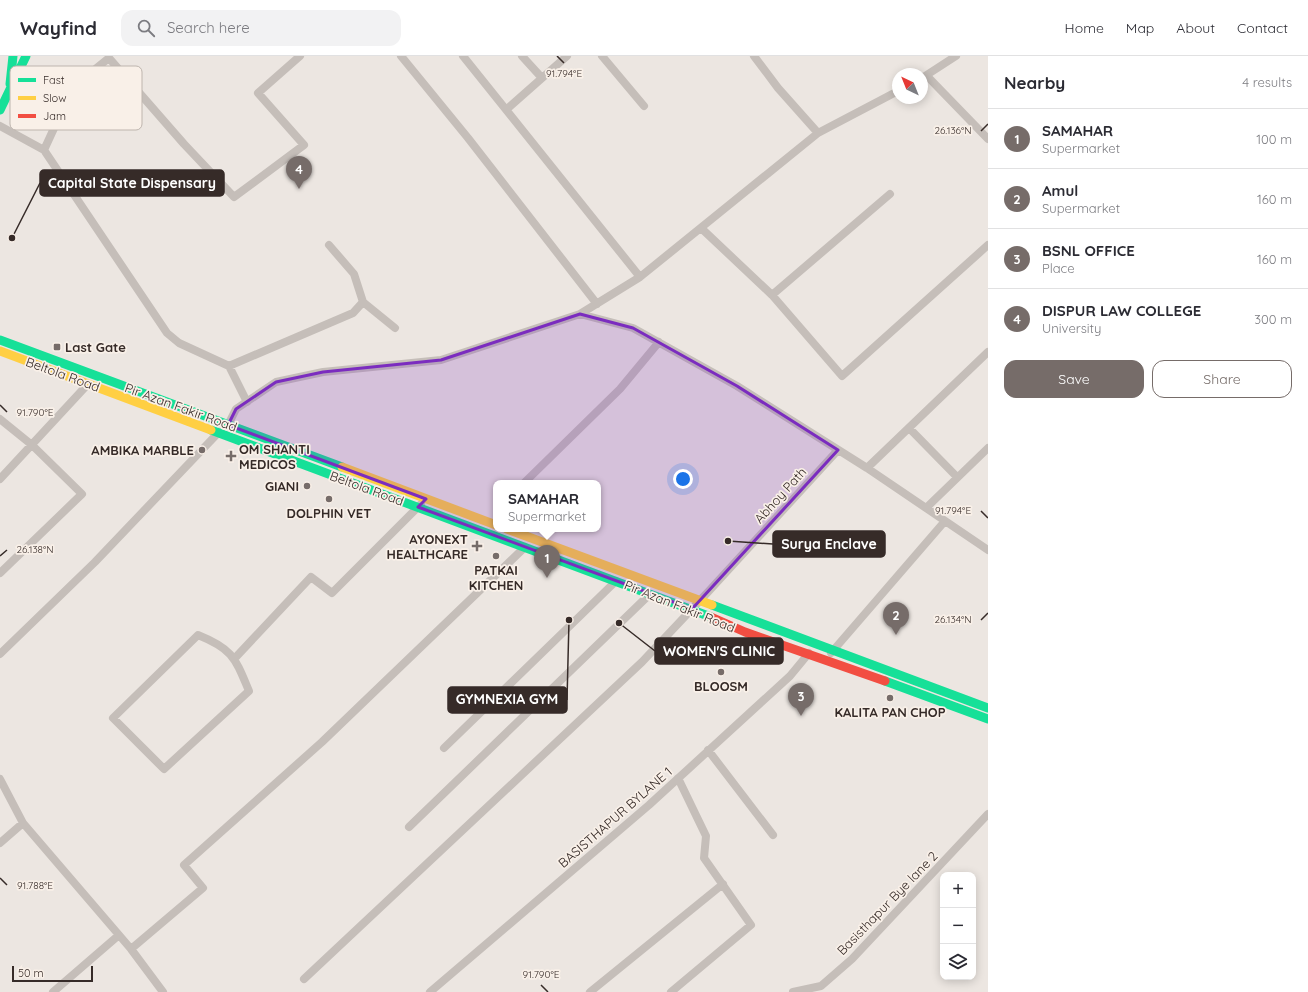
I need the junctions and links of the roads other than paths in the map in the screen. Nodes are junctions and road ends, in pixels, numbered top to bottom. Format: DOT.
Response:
graph roads {
  1 [pos="26,56"];
  2 [pos="300,56"];
  3 [pos="401,56"];
  4 [pos="463,56"];
  5 [pos="522,56"];
  6 [pos="568,56"];
  7 [pos="602,56"];
  8 [pos="754,56"];
  9 [pos="956,56"];
  10 [pos="110,57"];
  11 [pos="21,66"];
  12 [pos="99,66"];
  13 [pos="118,66"];
  14 [pos="928,74"];
  15 [pos="542,78"];
  16 [pos="928,81"];
  17 [pos="10,90"];
  18 [pos="892,94"];
  19 [pos="142,95"];
  20 [pos="644,106"];
  21 [pos="506,108"];
  22 [pos="0,110"];
  23 [pos="0,126"];
  24 [pos="53,130"];
  25 [pos="818,133"];
  26 [pos="988,139"];
  27 [pos="44,150"];
  28 [pos="890,194"];
  29 [pos="701,228"];
  30 [pos="329,245"];
  31 [pos="988,245"];
  32 [pos="640,277"];
  33 [pos="772,295"];
  34 [pos="363,302"];
  35 [pos="597,304"];
  36 [pos="580,314"];
  37 [pos="395,328"];
  38 [pos="0,340"];
  39 [pos="658,342"];
  40 [pos="0,351"];
  41 [pos="988,352"];
  42 [pos="229,366"];
  43 [pos="88,384"];
  44 [pos="247,402"];
  45 [pos="0,419"];
  46 [pos="228,425"];
  47 [pos="909,428"];
  48 [pos="219,432"];
  49 [pos="32,445"];
  50 [pos="988,448"];
  51 [pos="838,450"];
  52 [pos="867,468"];
  53 [pos="957,477"];
  54 [pos="0,479"];
  55 [pos="527,480"];
  56 [pos="426,498"];
  57 [pos="418,507"];
  58 [pos="926,508"];
  59 [pos="945,521"];
  60 [pos="493,524"];
  61 [pos="515,532"];
  62 [pos="525,547"];
  63 [pos="988,550"];
  64 [pos="0,573"];
  65 [pos="616,581"];
  66 [pos="650,594"];
  67 [pos="700,601"];
  68 [pos="692,609"];
  69 [pos="833,650"];
  70 [pos="809,653"];
  71 [pos="0,654"];
  72 [pos="235,658"];
  73 [pos="826,659"];
  74 [pos="988,708"];
  75 [pos="988,719"];
  76 [pos="444,748"];
  77 [pos="708,750"];
  78 [pos="678,778"];
  79 [pos="0,779"];
  80 [pos="988,814"];
  81 [pos="24,823"];
  82 [pos="409,827"];
  83 [pos="773,835"];
  84 [pos="0,843"];
  85 [pos="723,884"];
  86 [pos="119,935"];
  87 [pos="131,949"];
  88 [pos="304,979"];
  89 [pos="53,992"];
  90 [pos="164,992"];
  91 [pos="430,992"];
  92 [pos="590,992"];
  93 [pos="671,992"];
  94 [pos="793,992"];
  1 -- 11 [label="main road"];
  2 -- 19 [label="street"];
  3 -- 35 [label="street"];
  4 -- 21 [label="street"];
  5 -- 15 [label="street"];
  6 -- 15 [label="street"];
  7 -- 20 [label="street"];
  8 -- 25 [label="street"];
  9 -- 14 [label="street"];
  10 -- 12 [label="street"];
  10 -- 13 [label="street"];
  15 -- 21 [label="street"];
  16 -- 26 [label="street"];
  17 -- 22 [label="main road"];
  18 -- 25 [label="street"];
  21 -- 32 [label="street"];
  23 -- 27 [label="street"];
  24 -- 27 [label="street"];
  25 -- 29 [label="street"];
  27 -- 42 [label="street"];
  28 -- 33 [label="street"];
  29 -- 32 [label="street"];
  29 -- 33 [label="street"];
  30 -- 34 [label="street"];
  31 -- 33 [label="street"];
  32 -- 35 [label="street"];
  34 -- 37 [label="street"];
  34 -- 42 [label="street"];
  35 -- 36 [label="street"];
  36 -- 39 [label="street"];
  36 -- 44 [label="street"];
  38 -- 46 [label="main road, Pir Azan Fakir Road"];
  39 -- 51 [label="street"];
  39 -- 55 [label="street"];
  40 -- 43 [label="main road, Beltola Road"];
  41 -- 47 [label="street"];
  42 -- 44 [label="street"];
  43 -- 48 [label="main road, Beltola Road"];
  43 -- 49 [label="street"];
  44 -- 46 [label="street"];
  45 -- 49 [label="street"];
  46 -- 56 [label="main road, Pir Azan Fakir Road"];
  47 -- 52 [label="street"];
  47 -- 53 [label="street"];
  48 -- 57 [label="main road, Beltola Road"];
  48 -- 71 [label="street"];
  49 -- 54 [label="street"];
  49 -- 64 [label="street"];
  50 -- 53 [label="street"];
  51 -- 52 [label="street"];
  51 -- 67 [label="street, Abhoy Path"];
  52 -- 58 [label="street"];
  53 -- 58 [label="street"];
  56 -- 57 [label="street"];
  56 -- 60 [label="main road, Pir Azan Fakir Road"];
  57 -- 62 [label="main road, Pir Azan Fakir Road"];
  57 -- 72 [label="street"];
  58 -- 59 [label="street"];
  59 -- 63 [label="street"];
  59 -- 69 [label="street"];
  61 -- 67 [label="main road, Pir Azan Fakir Road"];
  62 -- 65 [label="main road, Pir Azan Fakir Road"];
  62 -- 87 [label="street"];
  65 -- 66 [label="main road, Pir Azan Fakir Road"];
  65 -- 76 [label="street"];
  66 -- 68 [label="main road, Pir Azan Fakir Road"];
  66 -- 82 [label="street"];
  67 -- 68 [label="street, Abhoy Path"];
  67 -- 69 [label="main road, Pir Azan Fakir Road"];
  68 -- 70 [label="main road, Pir Azan Fakir Road"];
  68 -- 88 [label="street, Abhoy Path"];
  69 -- 73 [label="street"];
  69 -- 74 [label="main road, Pir Azan Fakir Road"];
  70 -- 73 [label="main road, Pir Azan Fakir Road"];
  70 -- 77 [label="street, BASISTHAPUR BYLANE 1"];
  72 -- 72 [label="street"];
  73 -- 75 [label="main road, Pir Azan Fakir Road"];
  77 -- 78 [label="street, BASISTHAPUR BYLANE 1"];
  77 -- 83 [label="street"];
  78 -- 85 [label="street"];
  78 -- 91 [label="street, BASISTHAPUR BYLANE 1"];
  79 -- 81 [label="street"];
  80 -- 94 [label="street, Basisthapur Bye lane 2"];
  81 -- 84 [label="street"];
  81 -- 86 [label="street"];
  85 -- 92 [label="street"];
  85 -- 93 [label="street"];
  86 -- 87 [label="street"];
  86 -- 89 [label="street"];
  87 -- 90 [label="street"];
}
